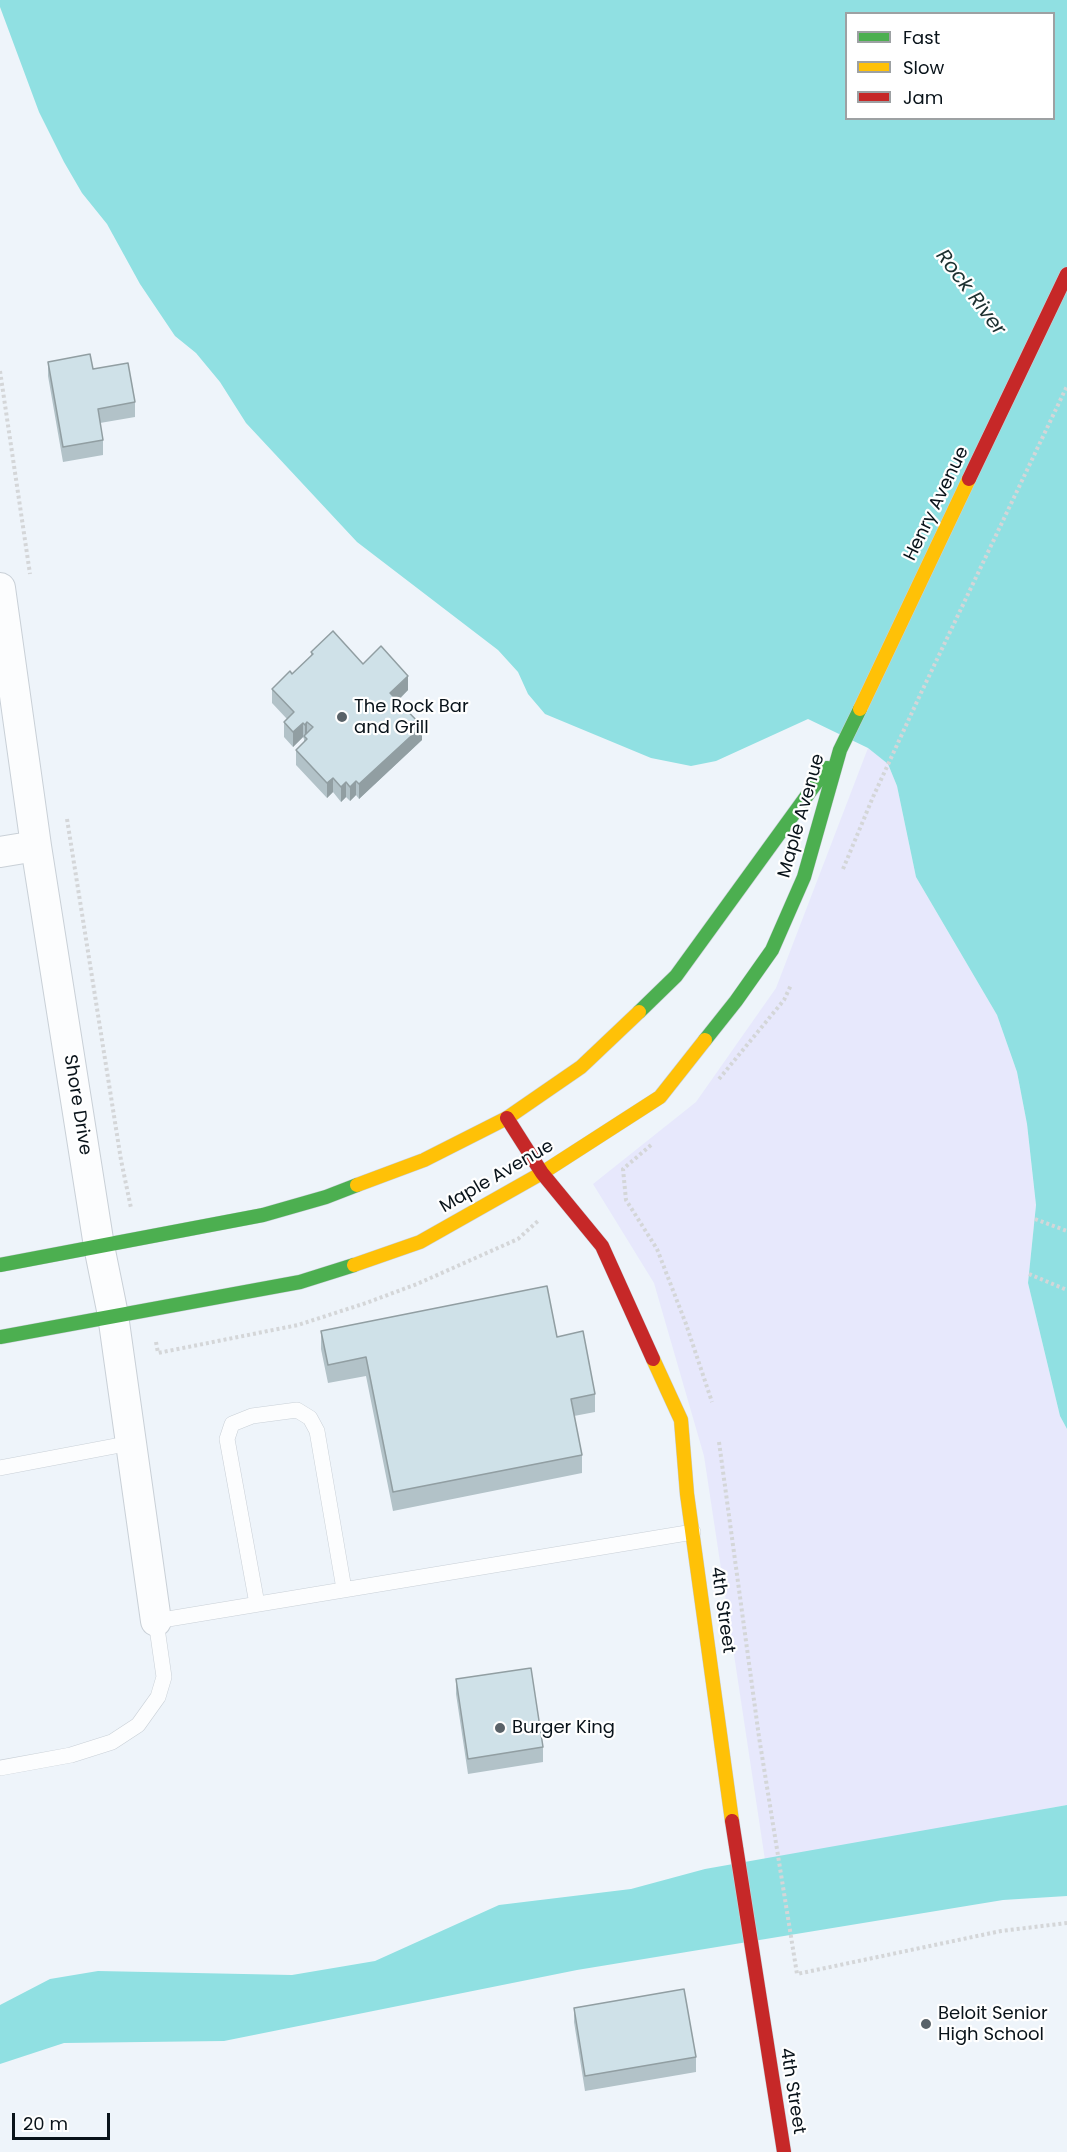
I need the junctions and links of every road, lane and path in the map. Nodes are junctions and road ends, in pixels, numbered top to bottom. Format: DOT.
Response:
graph roads {
  1 [pos="1067,274"];
  2 [pos="0,371"];
  3 [pos="1067,386"];
  4 [pos="31,584"];
  5 [pos="0,588"];
  6 [pos="840,750"];
  7 [pos="873,797"];
  8 [pos="66,814"];
  9 [pos="36,846"];
  10 [pos="0,852"];
  11 [pos="507,1118"];
  12 [pos="542,1173"];
  13 [pos="564,1197"];
  14 [pos="1035,1219"];
  15 [pos="1067,1231"];
  16 [pos="136,1238"];
  17 [pos="99,1246"];
  18 [pos="0,1265"];
  19 [pos="1029,1274"];
  20 [pos="1067,1290"];
  21 [pos="149,1309"];
  22 [pos="113,1315"];
  23 [pos="0,1337"];
  24 [pos="131,1443"];
  25 [pos="0,1468"];
  26 [pos="693,1532"];
  27 [pos="345,1589"];
  28 [pos="257,1604"];
  29 [pos="156,1621"];
  30 [pos="0,1768"];
  31 [pos="779,1854"];
  32 [pos="1067,1923"];
  33 [pos="784,2152"];
  1 -- 6 [label="street, Henry Avenue"];
  2 -- 4 [label="path"];
  3 -- 7 [label="path"];
  5 -- 9 [label="street, Shore Drive"];
  6 -- 11 [label="street, Maple Avenue"];
  6 -- 12 [label="street, Maple Avenue"];
  8 -- 16 [label="path"];
  9 -- 10 [label="street"];
  9 -- 17 [label="street, Shore Drive"];
  11 -- 12 [label="street, 4th Street"];
  11 -- 16 [label="street, Maple Avenue"];
  12 -- 13 [label="street, 4th Street"];
  12 -- 21 [label="street, Maple Avenue"];
  13 -- 21 [label="path"];
  13 -- 26 [label="street, 4th Street"];
  14 -- 15 [label="path"];
  16 -- 17 [label="street, Maple Avenue"];
  17 -- 18 [label="street, Maple Avenue"];
  17 -- 22 [label="street, Shore Drive"];
  19 -- 20 [label="path"];
  21 -- 22 [label="street, Maple Avenue"];
  22 -- 23 [label="street, Maple Avenue"];
  22 -- 24 [label="street, Shore Drive"];
  24 -- 25 [label="lane"];
  24 -- 29 [label="street, Shore Drive"];
  26 -- 27 [label="lane"];
  26 -- 33 [label="street, 4th Street"];
  27 -- 28 [label="lane"];
  27 -- 28 [label="lane"];
  28 -- 29 [label="lane"];
  29 -- 30 [label="lane"];
  31 -- 32 [label="path"];
}
